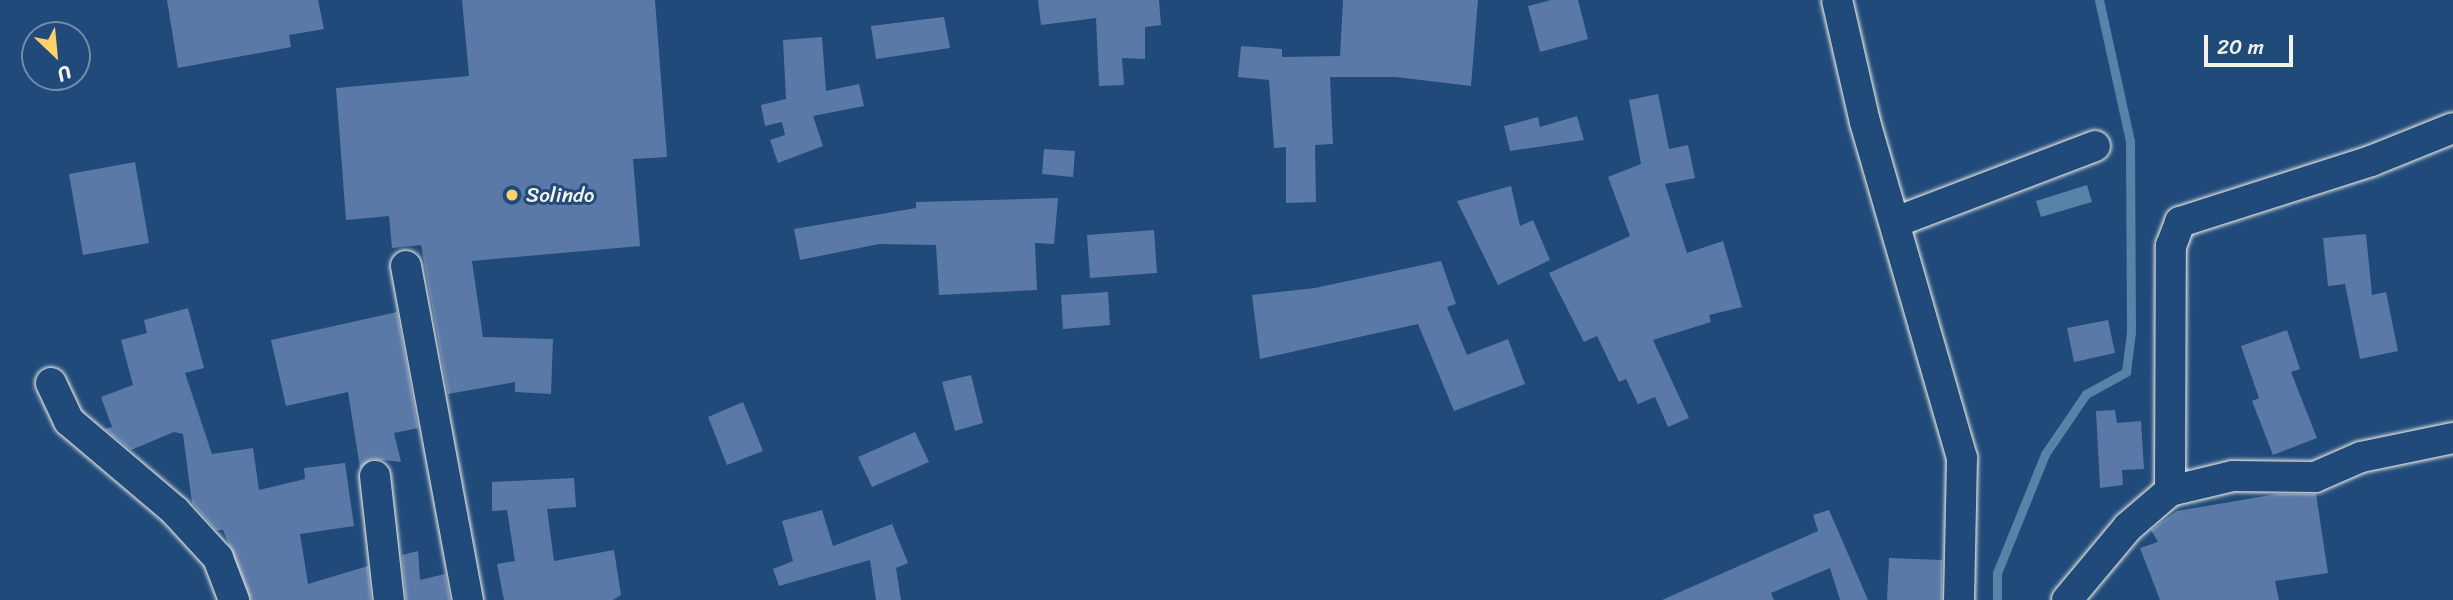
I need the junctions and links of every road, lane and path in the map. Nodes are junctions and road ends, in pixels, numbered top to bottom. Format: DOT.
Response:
graph roads {
  1 [pos="1837,0"];
  2 [pos="2453,128"];
  3 [pos="2095,146"];
  4 [pos="1896,222"];
  5 [pos="406,266"];
  6 [pos="51,383"];
  7 [pos="2453,438"];
  8 [pos="375,476"];
  9 [pos="2170,491"];
  10 [pos="234,600"];
  11 [pos="389,600"];
  12 [pos="468,600"];
  13 [pos="1959,600"];
  14 [pos="2067,600"];
  1 -- 4 [label="street"];
  2 -- 9 [label="street"];
  3 -- 4 [label="street"];
  4 -- 13 [label="street"];
  5 -- 12 [label="street"];
  6 -- 10 [label="street"];
  7 -- 9 [label="street"];
  8 -- 11 [label="street"];
  9 -- 14 [label="street"];
}
